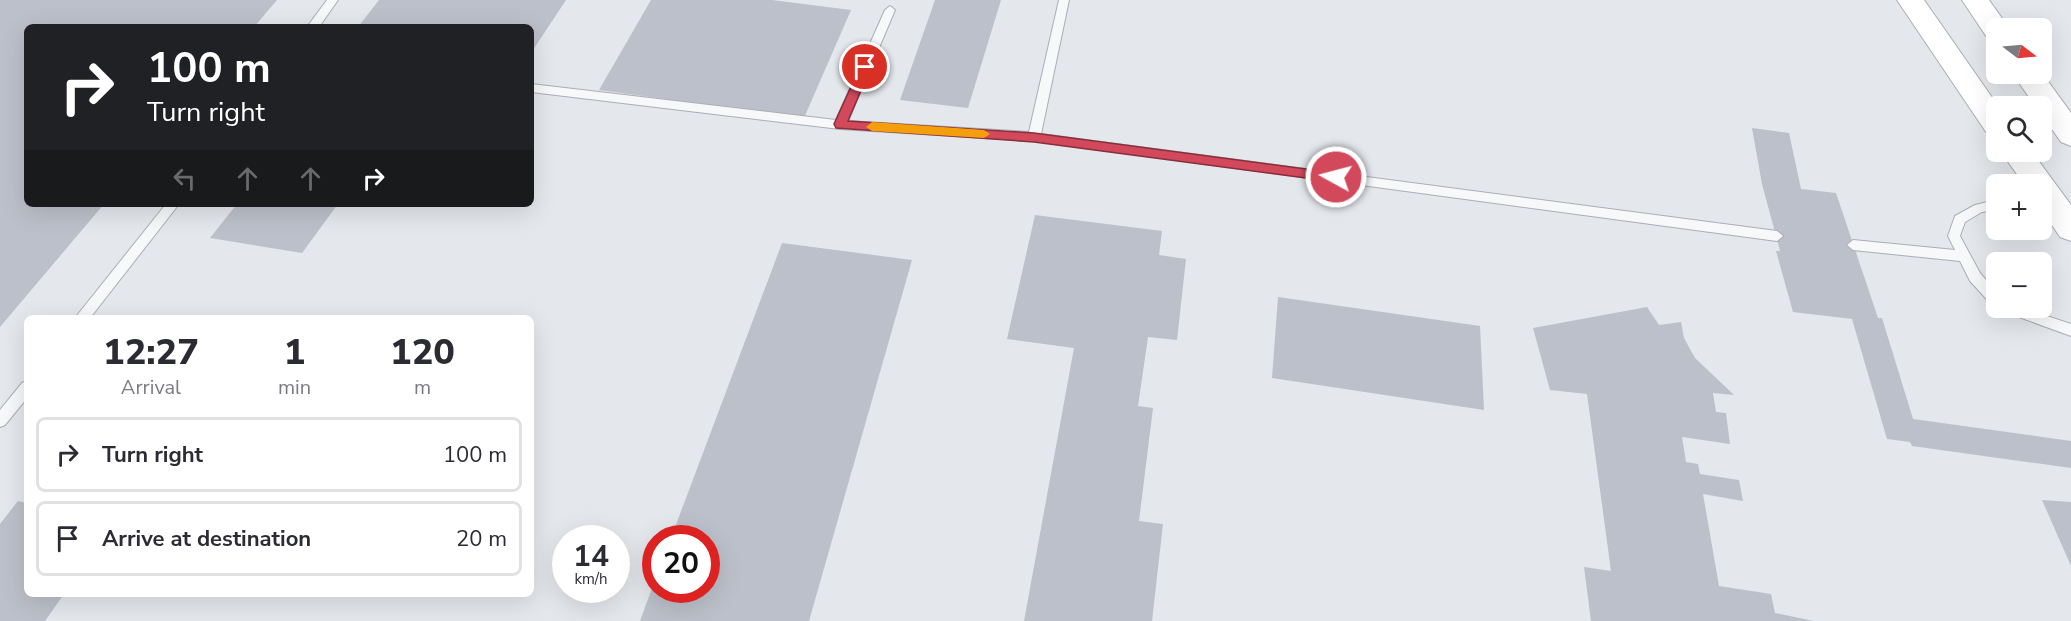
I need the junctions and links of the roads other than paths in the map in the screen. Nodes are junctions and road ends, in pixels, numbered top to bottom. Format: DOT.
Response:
graph roads {
  1 [pos="333,0"];
  2 [pos="1064,0"];
  3 [pos="1910,0"];
  4 [pos="1928,0"];
  5 [pos="1975,0"];
  6 [pos="890,9"];
  7 [pos="1988,18"];
  8 [pos="315,24"];
  9 [pos="1964,82"];
  10 [pos="2034,84"];
  11 [pos="534,88"];
  12 [pos="1986,112"];
  13 [pos="840,124"];
  14 [pos="2071,135"];
  15 [pos="1034,137"];
  16 [pos="2052,204"];
  17 [pos="171,207"];
  18 [pos="1986,207"];
  19 [pos="2071,229"];
  20 [pos="1777,236"];
  21 [pos="1853,245"];
  22 [pos="1963,256"];
  23 [pos="1986,290"];
  24 [pos="84,315"];
  25 [pos="2034,318"];
  26 [pos="2071,330"];
  27 [pos="24,391"];
  28 [pos="0,421"];
  1 -- 8 [label="lane"];
  2 -- 15 [label="lane"];
  3 -- 9 [label="main road"];
  4 -- 9 [label="main road"];
  5 -- 7 [label="main road"];
  6 -- 13 [label="lane"];
  9 -- 12 [label="main road"];
  10 -- 14 [label="main road"];
  11 -- 13 [label="lane"];
  13 -- 15 [label="lane"];
  15 -- 20 [label="lane"];
  16 -- 19 [label="main road"];
  17 -- 24 [label="lane"];
  18 -- 22 [label="lane"];
  21 -- 22 [label="lane"];
  22 -- 23 [label="lane"];
  25 -- 26 [label="lane"];
  27 -- 28 [label="lane"];
}
